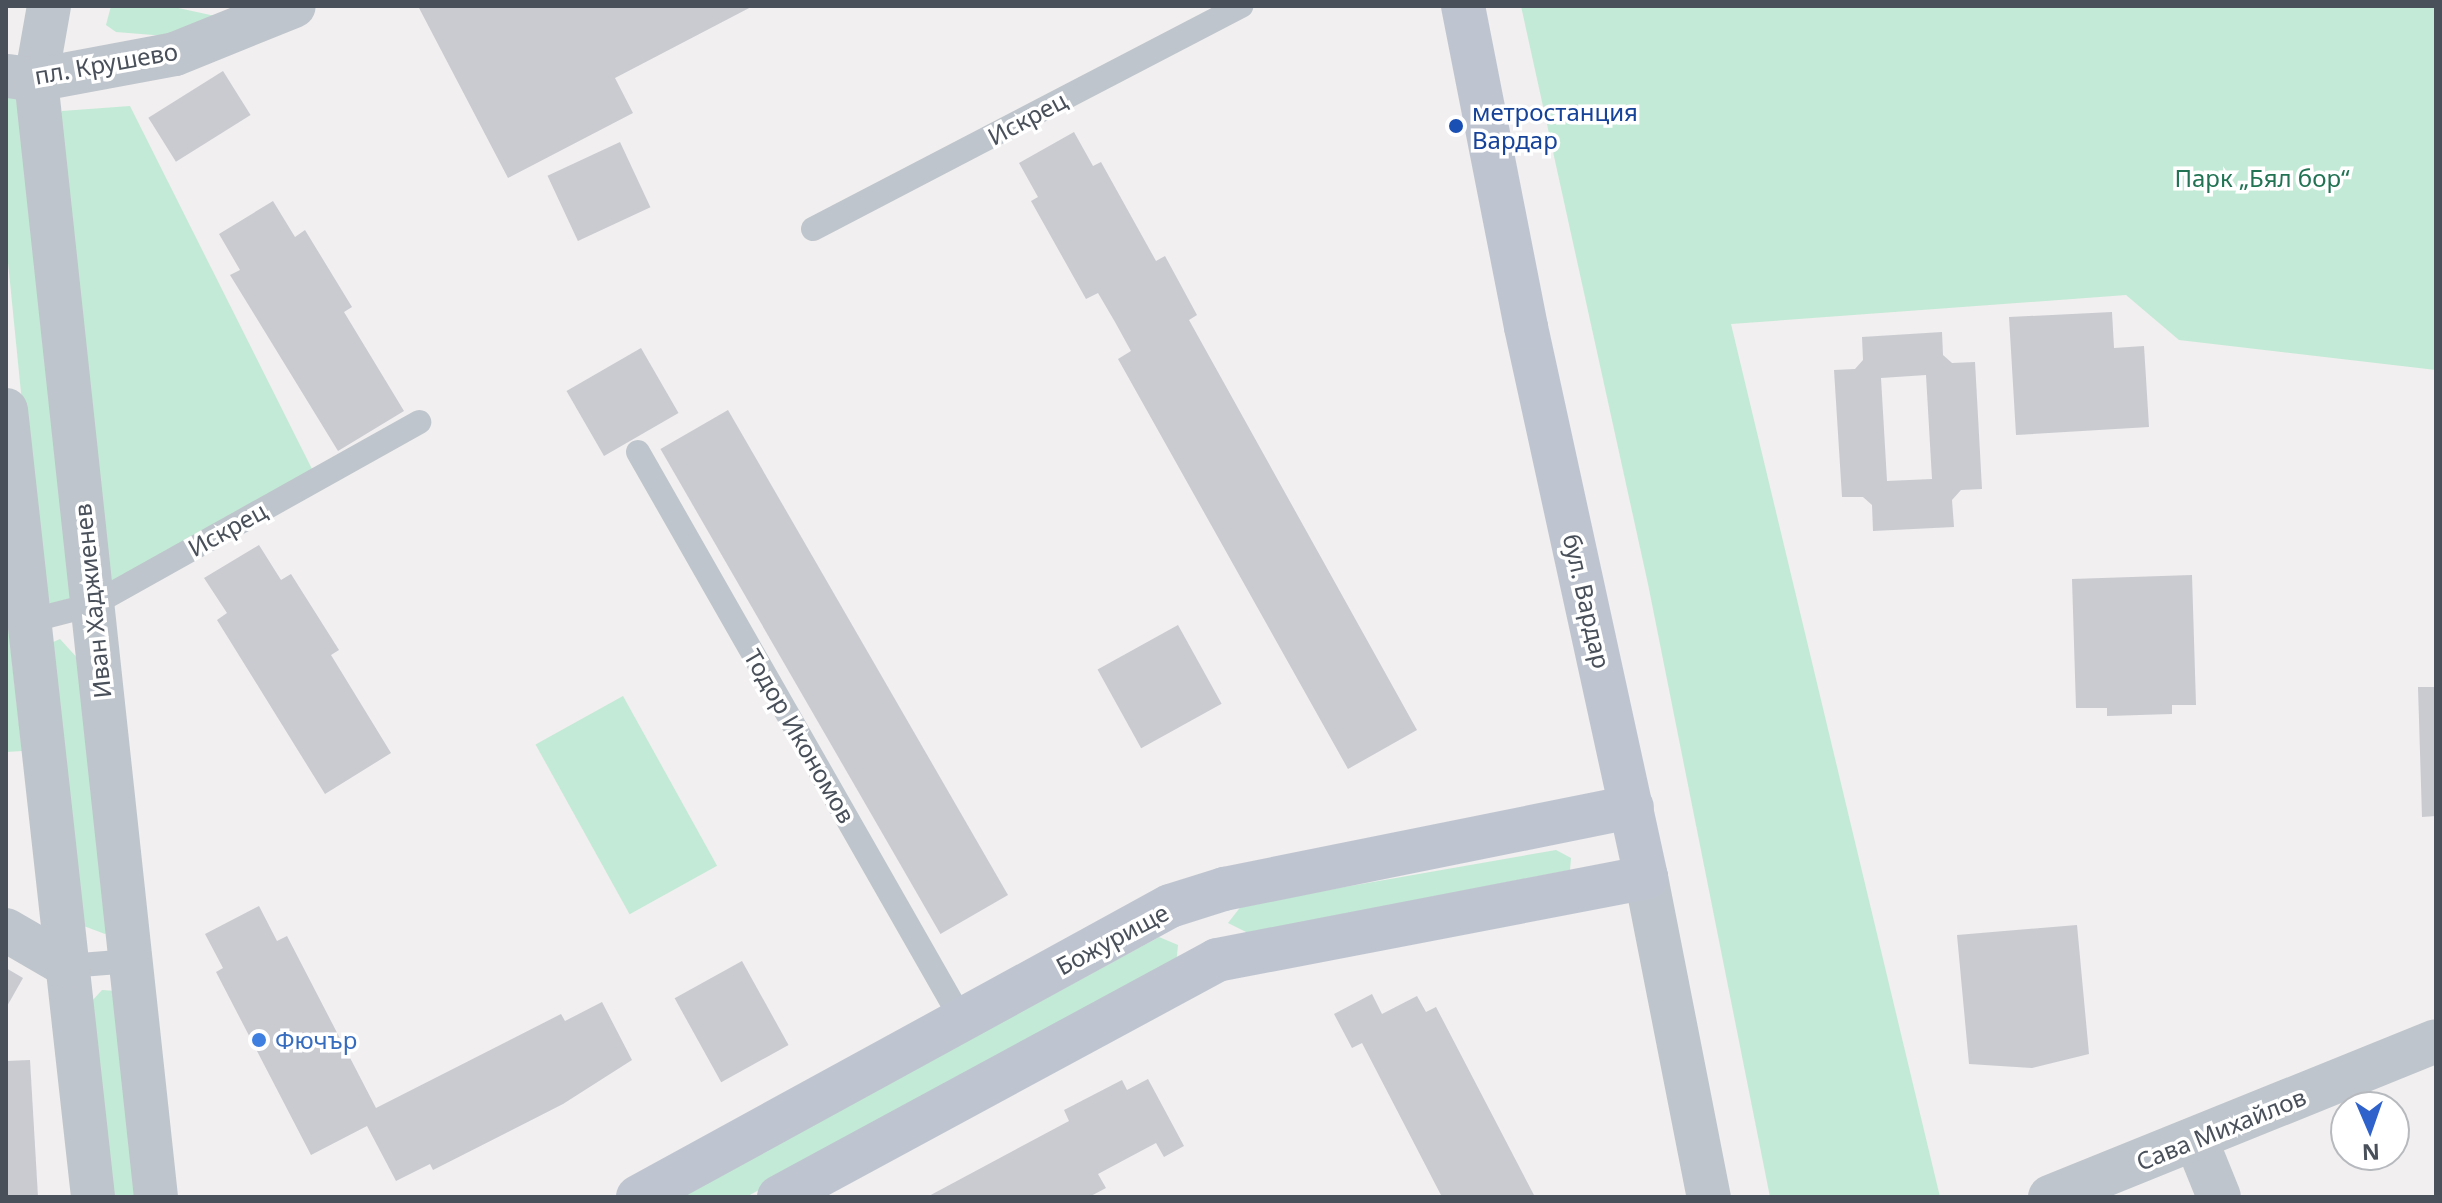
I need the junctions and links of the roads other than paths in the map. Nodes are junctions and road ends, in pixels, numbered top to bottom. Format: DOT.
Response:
graph roads {
  1 [pos="49,6"];
  2 [pos="294,6"];
  3 [pos="1241,6"];
  4 [pos="1463,6"];
  5 [pos="21,78"];
  6 [pos="813,229"];
  7 [pos="6,410"];
  8 [pos="419,422"];
  9 [pos="638,452"];
  10 [pos="92,605"];
  11 [pos="29,621"];
  12 [pos="1632,807"];
  13 [pos="1646,877"];
  14 [pos="6,930"];
  15 [pos="131,961"];
  16 [pos="68,966"];
  17 [pos="962,1020"];
  18 [pos="2436,1041"];
  19 [pos="2196,1140"];
  20 [pos="93,1197"];
  21 [pos="156,1197"];
  22 [pos="638,1197"];
  23 [pos="779,1197"];
  24 [pos="1709,1197"];
  25 [pos="2050,1197"];
  26 [pos="2219,1197"];
  1 -- 5 [label="street, Иван Хаджиенев"];
  2 -- 5 [label="street, пл. Крушево"];
  3 -- 6 [label="lane, Искрец"];
  4 -- 12 [label="street, бул. Вардар"];
  5 -- 10 [label="street, Иван Хаджиенев"];
  7 -- 11 [label="street"];
  8 -- 10 [label="lane, Искрец"];
  9 -- 17 [label="lane, Тодор Икономов"];
  10 -- 11 [label="lane, Искрец"];
  10 -- 15 [label="street, Иван Хаджиенев"];
  11 -- 16 [label="street"];
  12 -- 13 [label="street, бул. Вардар"];
  12 -- 17 [label="street, Божурище"];
  13 -- 23 [label="street"];
  13 -- 24 [label="street, бул. Вардар"];
  14 -- 16 [label="street"];
  15 -- 16 [label="lane"];
  15 -- 21 [label="street, Иван Хаджиенев"];
  16 -- 20 [label="street"];
  17 -- 22 [label="street, Божурище"];
  18 -- 19 [label="street, Сава Михайлов"];
  19 -- 25 [label="street, Сава Михайлов"];
  19 -- 26 [label="street"];
}
